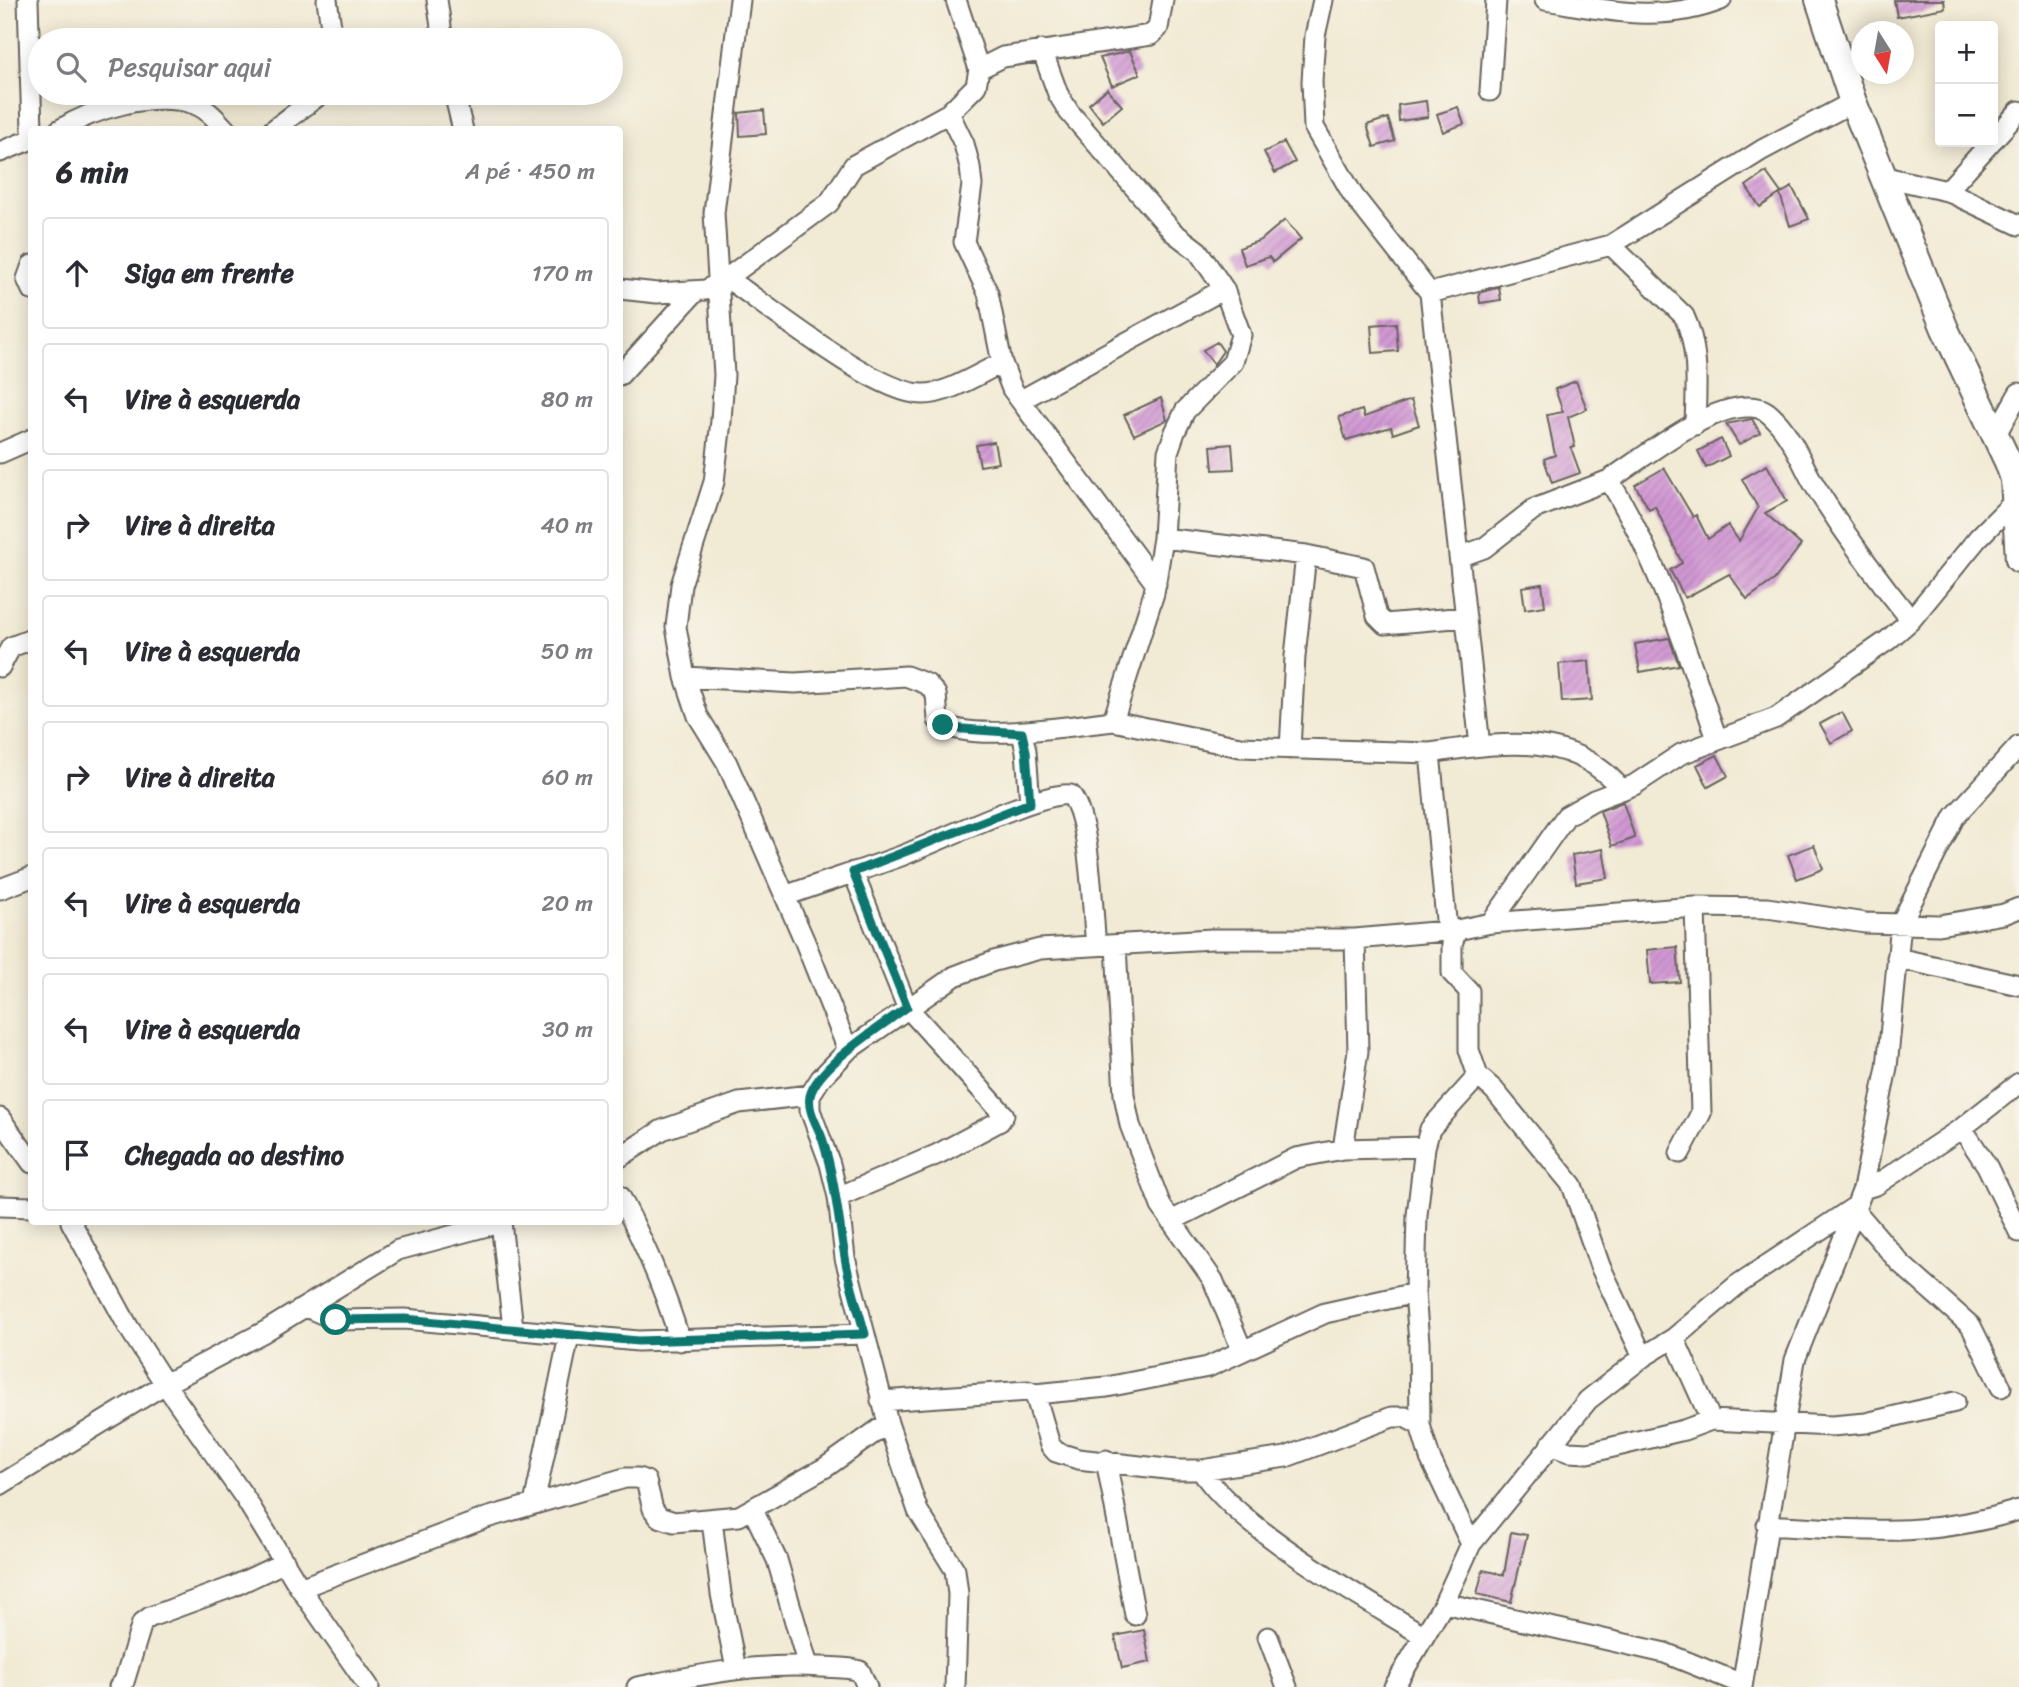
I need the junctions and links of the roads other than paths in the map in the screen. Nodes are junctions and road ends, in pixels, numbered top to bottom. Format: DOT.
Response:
graph roads {
  1 [pos="28,0"];
  2 [pos="327,0"];
  3 [pos="437,0"];
  4 [pos="740,0"];
  5 [pos="956,0"];
  6 [pos="1163,0"];
  7 [pos="1323,0"];
  8 [pos="1496,0"];
  9 [pos="1545,0"];
  10 [pos="1721,0"];
  11 [pos="1818,0"];
  12 [pos="29,28"];
  13 [pos="331,28"];
  14 [pos="441,28"];
  15 [pos="1042,50"];
  16 [pos="979,69"];
  17 [pos="1490,91"];
  18 [pos="1853,102"];
  19 [pos="31,105"];
  20 [pos="115,105"];
  21 [pos="196,105"];
  22 [pos="306,105"];
  23 [pos="457,105"];
  24 [pos="2019,111"];
  25 [pos="949,113"];
  26 [pos="32,126"];
  27 [pos="66,126"];
  28 [pos="222,126"];
  29 [pos="278,126"];
  30 [pos="462,126"];
  31 [pos="1998,134"];
  32 [pos="28,141"];
  33 [pos="1987,147"];
  34 [pos="0,152"];
  35 [pos="1885,177"];
  36 [pos="1947,191"];
  37 [pos="2019,225"];
  38 [pos="1611,244"];
  39 [pos="724,280"];
  40 [pos="623,289"];
  41 [pos="1224,289"];
  42 [pos="695,292"];
  43 [pos="1430,293"];
  44 [pos="1002,363"];
  45 [pos="623,372"];
  46 [pos="2019,393"];
  47 [pos="1021,400"];
  48 [pos="1696,425"];
  49 [pos="1996,434"];
  50 [pos="28,441"];
  51 [pos="0,453"];
  52 [pos="1609,480"];
  53 [pos="2016,500"];
  54 [pos="1163,538"];
  55 [pos="1306,555"];
  56 [pos="1459,557"];
  57 [pos="2019,559"];
  58 [pos="1156,584"];
  59 [pos="1466,617"];
  60 [pos="1911,620"];
  61 [pos="28,640"];
  62 [pos="0,667"];
  63 [pos="685,677"];
  64 [pos="1113,721"];
  65 [pos="1022,733"];
  66 [pos="1717,739"];
  67 [pos="1480,746"];
  68 [pos="2019,746"];
  69 [pos="1290,749"];
  70 [pos="1430,753"];
  71 [pos="1622,790"];
  72 [pos="1030,803"];
  73 [pos="853,872"];
  74 [pos="28,878"];
  75 [pos="0,889"];
  76 [pos="785,896"];
  77 [pos="1695,907"];
  78 [pos="2019,908"];
  79 [pos="1491,923"];
  80 [pos="1901,923"];
  81 [pos="1452,930"];
  82 [pos="1355,939"];
  83 [pos="1116,945"];
  84 [pos="1096,946"];
  85 [pos="1897,958"];
  86 [pos="2019,985"];
  87 [pos="907,1007"];
  88 [pos="848,1050"];
  89 [pos="1478,1076"];
  90 [pos="2019,1083"];
  91 [pos="810,1095"];
  92 [pos="0,1118"];
  93 [pos="1962,1128"];
  94 [pos="1425,1147"];
  95 [pos="1343,1149"];
  96 [pos="28,1151"];
  97 [pos="1680,1153"];
  98 [pos="623,1155"];
  99 [pos="1863,1189"];
  100 [pos="838,1197"];
  101 [pos="623,1202"];
  102 [pos="0,1206"];
  103 [pos="28,1207"];
  104 [pos="1853,1208"];
  105 [pos="1171,1221"];
  106 [pos="73,1225"];
  107 [pos="491,1225"];
  108 [pos="502,1225"];
  109 [pos="2019,1233"];
  110 [pos="1415,1293"];
  111 [pos="306,1307"];
  112 [pos="513,1328"];
  113 [pos="865,1334"];
  114 [pos="569,1336"];
  115 [pos="1674,1338"];
  116 [pos="680,1341"];
  117 [pos="1242,1350"];
  118 [pos="1643,1357"];
  119 [pos="165,1384"];
  120 [pos="2001,1387"];
  121 [pos="1035,1394"];
  122 [pos="881,1401"];
  123 [pos="1955,1402"];
  124 [pos="1711,1420"];
  125 [pos="888,1423"];
  126 [pos="1420,1425"];
  127 [pos="1785,1425"];
  128 [pos="1550,1445"];
  129 [pos="1106,1460"];
  130 [pos="1201,1470"];
  131 [pos="0,1485"];
  132 [pos="534,1504"];
  133 [pos="753,1510"];
  134 [pos="2019,1510"];
  135 [pos="712,1520"];
  136 [pos="1767,1525"];
  137 [pos="1471,1544"];
  138 [pos="285,1562"];
  139 [pos="300,1587"];
  140 [pos="1444,1602"];
  141 [pos="1136,1615"];
  142 [pos="1424,1636"];
  143 [pos="1268,1637"];
  144 [pos="808,1666"];
  145 [pos="736,1669"];
  146 [pos="1742,1685"];
  147 [pos="119,1687"];
  148 [pos="369,1687"];
  149 [pos="637,1687"];
  150 [pos="867,1687"];
  151 [pos="955,1687"];
  152 [pos="1287,1687"];
  153 [pos="1394,1687"];
  1 -- 12 [label="street"];
  2 -- 13 [label="street"];
  3 -- 14 [label="street"];
  4 -- 39 [label="street"];
  5 -- 16 [label="street"];
  6 -- 15 [label="street"];
  7 -- 43 [label="street"];
  8 -- 17 [label="street"];
  9 -- 10 [label="street"];
  11 -- 18 [label="street"];
  15 -- 16 [label="street"];
  15 -- 41 [label="street"];
  16 -- 25 [label="street"];
  18 -- 35 [label="street"];
  18 -- 38 [label="street"];
  19 -- 26 [label="street"];
  20 -- 27 [label="street"];
  21 -- 28 [label="street"];
  22 -- 29 [label="street"];
  23 -- 30 [label="street"];
  24 -- 31 [label="street"];
  25 -- 39 [label="street"];
  25 -- 44 [label="street"];
  32 -- 34 [label="street"];
  33 -- 36 [label="street"];
  35 -- 36 [label="street"];
  35 -- 49 [label="street"];
  36 -- 37 [label="street"];
  38 -- 43 [label="street"];
  38 -- 48 [label="street"];
  39 -- 42 [label="street"];
  39 -- 44 [label="street"];
  39 -- 63 [label="street"];
  40 -- 42 [label="street"];
  41 -- 47 [label="street"];
  41 -- 54 [label="street"];
  42 -- 45 [label="street"];
  43 -- 56 [label="street"];
  44 -- 47 [label="street"];
  46 -- 49 [label="street"];
  47 -- 58 [label="street"];
  48 -- 52 [label="street"];
  48 -- 60 [label="street"];
  49 -- 53 [label="street"];
  50 -- 51 [label="street"];
  52 -- 56 [label="street"];
  52 -- 66 [label="street"];
  53 -- 57 [label="street"];
  53 -- 60 [label="street"];
  54 -- 55 [label="street"];
  54 -- 58 [label="street"];
  55 -- 59 [label="street"];
  55 -- 69 [label="street"];
  56 -- 59 [label="street"];
  58 -- 64 [label="street"];
  59 -- 67 [label="street"];
  60 -- 66 [label="street"];
  61 -- 62 [label="street"];
  63 -- 65 [label="street"];
  63 -- 76 [label="street"];
  64 -- 65 [label="street"];
  64 -- 69 [label="street"];
  65 -- 72 [label="street"];
  66 -- 71 [label="street"];
  67 -- 70 [label="street"];
  67 -- 71 [label="street"];
  68 -- 80 [label="street"];
  69 -- 70 [label="street"];
  70 -- 81 [label="street"];
  71 -- 79 [label="street"];
  72 -- 73 [label="street"];
  72 -- 84 [label="street"];
  73 -- 76 [label="street"];
  73 -- 87 [label="street"];
  74 -- 75 [label="street"];
  76 -- 88 [label="street"];
  77 -- 79 [label="street"];
  77 -- 80 [label="street"];
  77 -- 97 [label="street"];
  78 -- 80 [label="street"];
  79 -- 81 [label="street"];
  80 -- 85 [label="street"];
  81 -- 82 [label="street"];
  81 -- 89 [label="street"];
  82 -- 83 [label="street"];
  82 -- 95 [label="street"];
  83 -- 84 [label="street"];
  83 -- 105 [label="street"];
  84 -- 87 [label="street"];
  85 -- 86 [label="street"];
  85 -- 99 [label="street"];
  87 -- 88 [label="street"];
  87 -- 100 [label="street"];
  88 -- 91 [label="street"];
  89 -- 94 [label="street"];
  89 -- 118 [label="street"];
  90 -- 93 [label="street"];
  91 -- 98 [label="street"];
  91 -- 100 [label="street"];
  92 -- 96 [label="street"];
  93 -- 99 [label="street"];
  93 -- 109 [label="street"];
  94 -- 95 [label="street"];
  94 -- 110 [label="street"];
  95 -- 105 [label="street"];
  99 -- 104 [label="street"];
  100 -- 113 [label="street"];
  101 -- 116 [label="street"];
  102 -- 103 [label="street"];
  104 -- 115 [label="street"];
  104 -- 120 [label="street"];
  104 -- 127 [label="street"];
  105 -- 117 [label="street"];
  106 -- 119 [label="street"];
  107 -- 111 [label="street"];
  108 -- 112 [label="street"];
  110 -- 117 [label="street"];
  110 -- 126 [label="street"];
  111 -- 112 [label="street"];
  111 -- 119 [label="street"];
  112 -- 114 [label="street"];
  113 -- 116 [label="street"];
  113 -- 122 [label="street"];
  114 -- 116 [label="street"];
  114 -- 132 [label="street"];
  115 -- 118 [label="street"];
  115 -- 124 [label="street"];
  117 -- 121 [label="street"];
  118 -- 128 [label="street"];
  119 -- 131 [label="street"];
  119 -- 138 [label="street"];
  121 -- 122 [label="street"];
  121 -- 129 [label="street"];
  122 -- 125 [label="street"];
  123 -- 127 [label="street"];
  124 -- 127 [label="street"];
  124 -- 128 [label="street"];
  125 -- 133 [label="street"];
  125 -- 151 [label="street"];
  126 -- 130 [label="street"];
  126 -- 137 [label="street"];
  127 -- 136 [label="street"];
  128 -- 137 [label="street"];
  129 -- 130 [label="street"];
  129 -- 141 [label="street"];
  130 -- 142 [label="street"];
  132 -- 135 [label="street"];
  132 -- 139 [label="street"];
  133 -- 135 [label="street"];
  133 -- 144 [label="street"];
  134 -- 136 [label="street"];
  135 -- 145 [label="street"];
  136 -- 146 [label="street"];
  137 -- 140 [label="street"];
  138 -- 139 [label="street"];
  138 -- 147 [label="street"];
  139 -- 148 [label="street"];
  140 -- 142 [label="street"];
  140 -- 146 [label="street"];
  142 -- 153 [label="street"];
  143 -- 152 [label="street"];
  144 -- 145 [label="street"];
  144 -- 150 [label="street"];
  145 -- 149 [label="street"];
}
